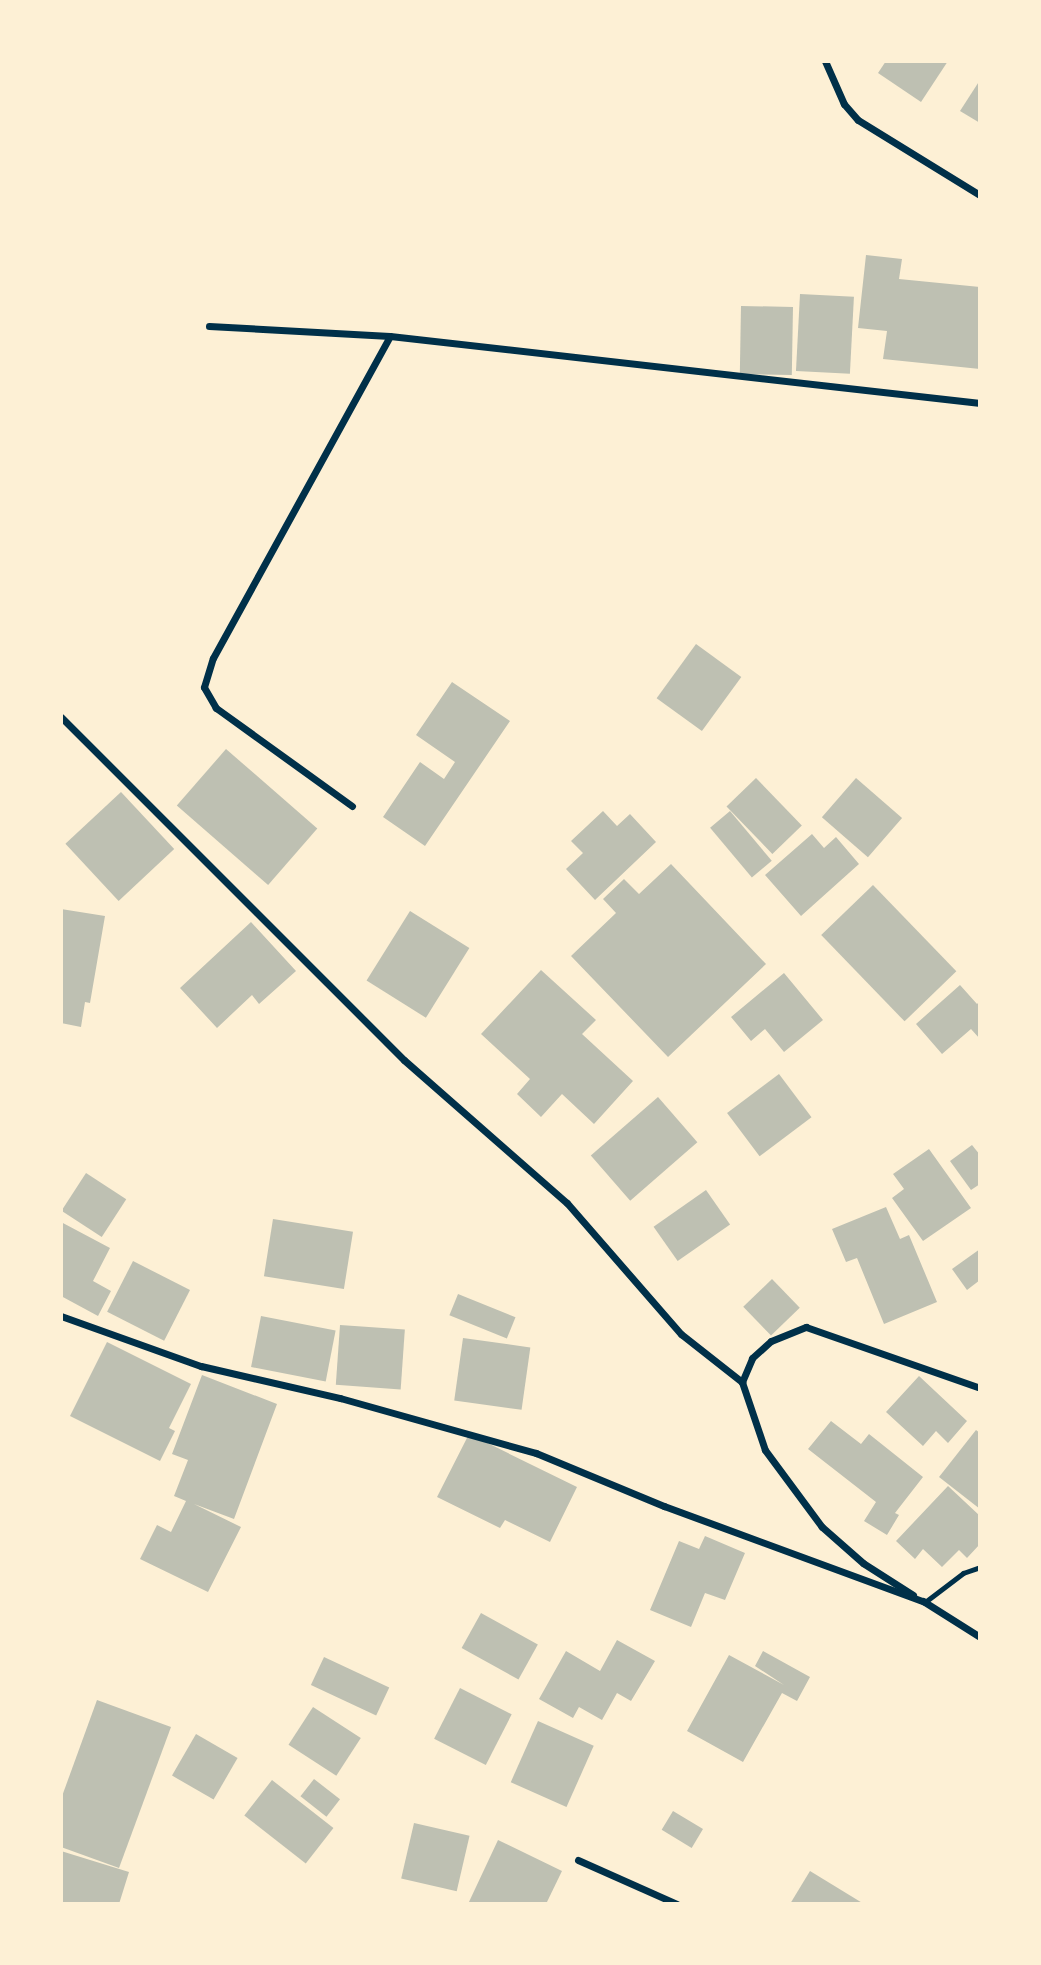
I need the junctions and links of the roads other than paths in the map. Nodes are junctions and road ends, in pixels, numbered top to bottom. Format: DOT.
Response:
graph roads {
  1 [pos="825,61"];
  2 [pos="980,195"];
  3 [pos="209,326"];
  4 [pos="390,336"];
  5 [pos="980,403"];
  6 [pos="61,717"];
  7 [pos="352,806"];
  8 [pos="61,1317"];
  9 [pos="742,1382"];
  10 [pos="980,1388"];
  11 [pos="980,1567"];
  12 [pos="925,1602"];
  13 [pos="980,1637"];
  14 [pos="578,1860"];
  15 [pos="677,1904"];
  1 -- 2 [label="street"];
  3 -- 4 [label="street"];
  4 -- 5 [label="street"];
  4 -- 7 [label="street"];
  6 -- 9 [label="street"];
  8 -- 12 [label="street"];
  9 -- 10 [label="street"];
  9 -- 12 [label="street"];
  11 -- 12 [label="lane"];
  12 -- 13 [label="street"];
  14 -- 15 [label="street"];
}
